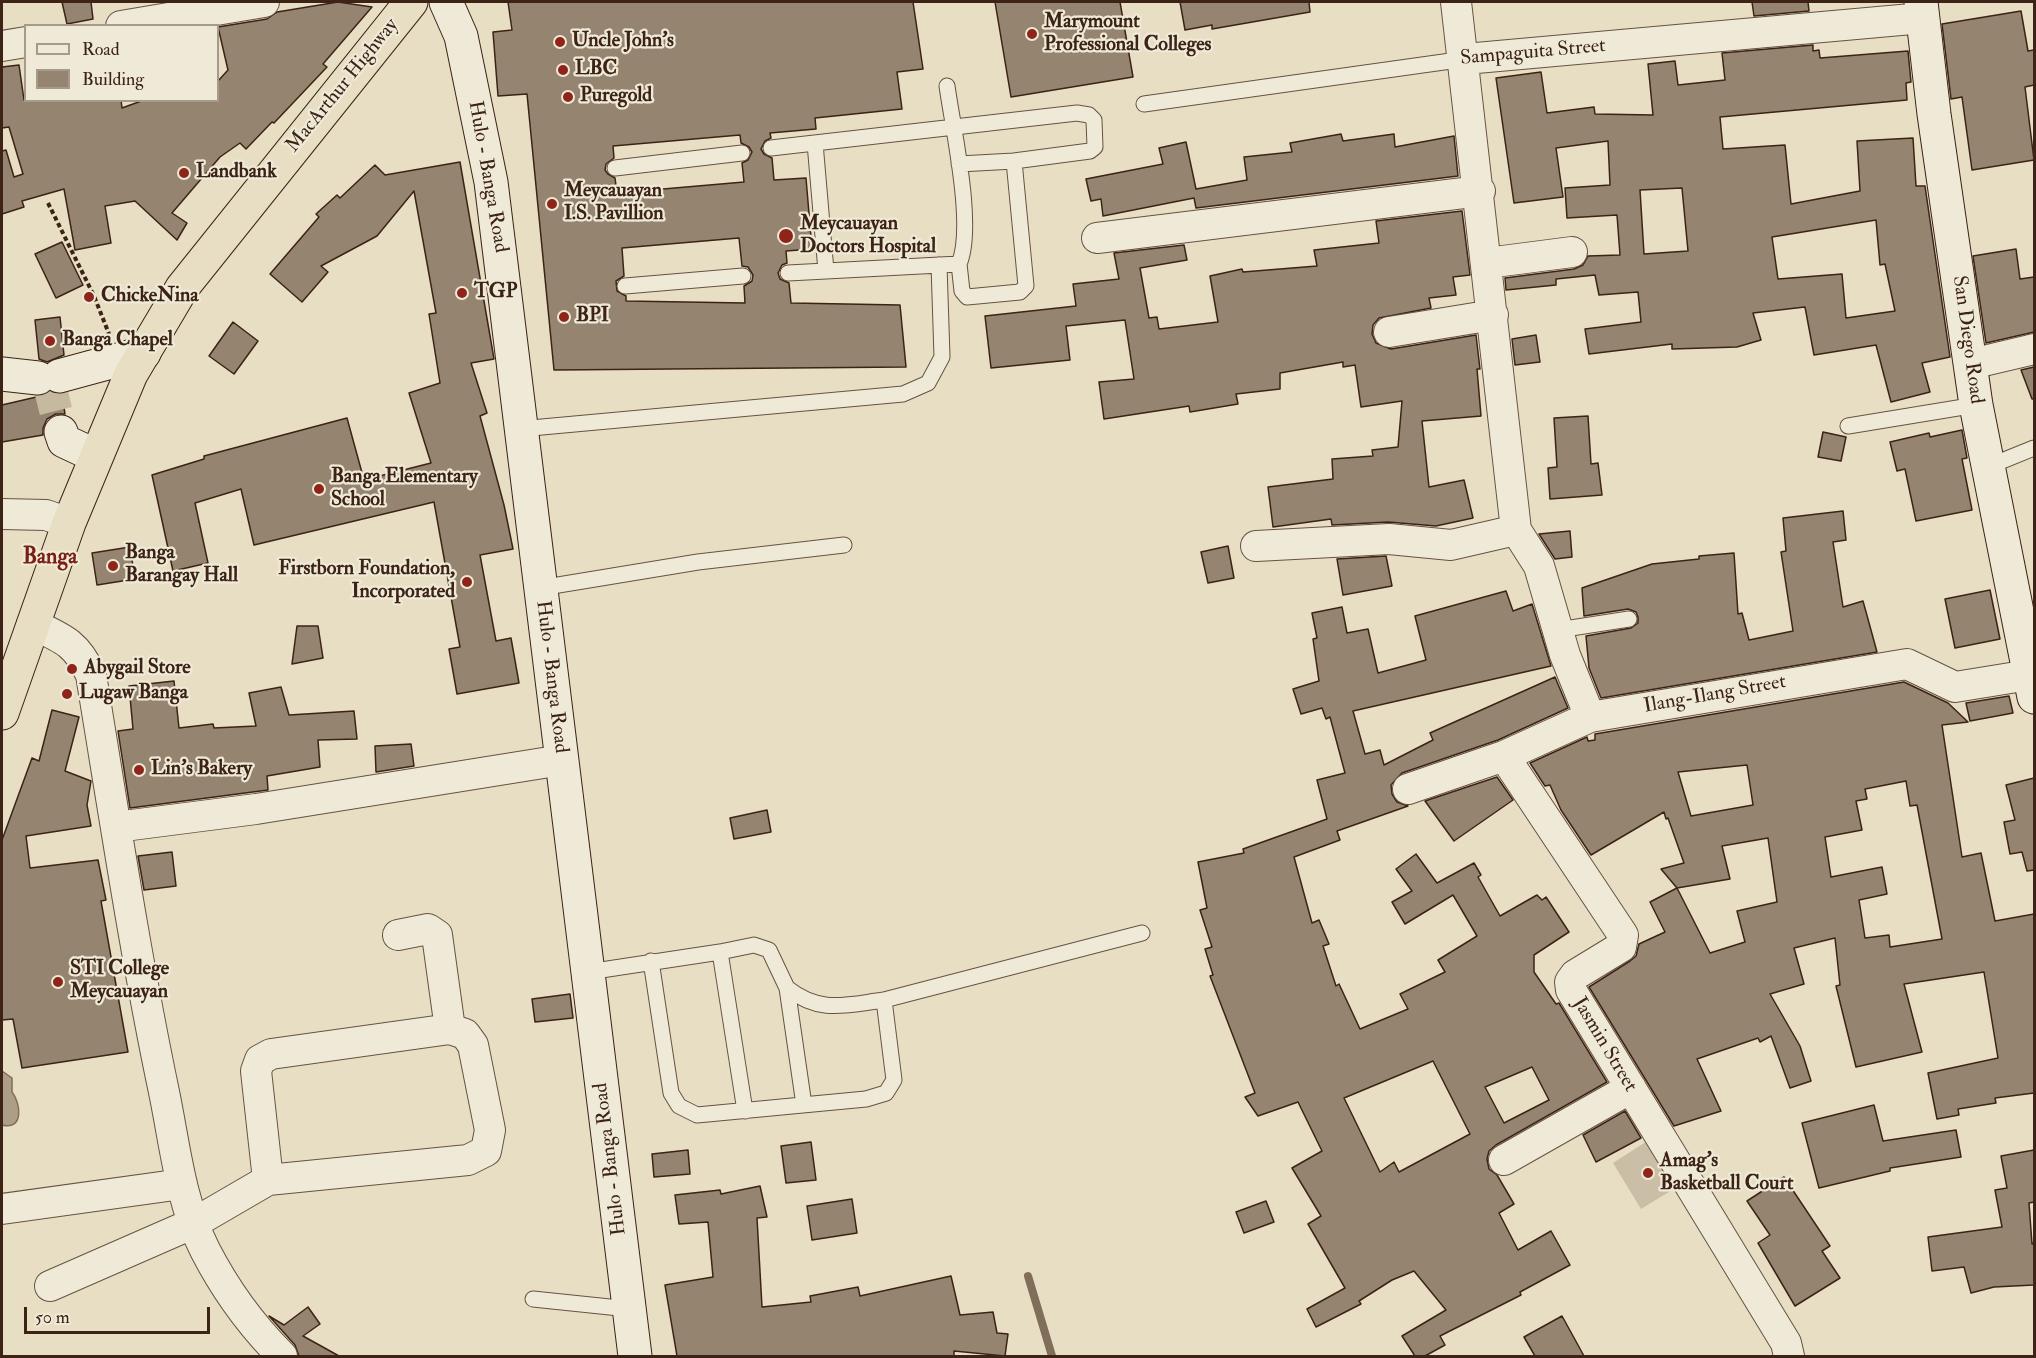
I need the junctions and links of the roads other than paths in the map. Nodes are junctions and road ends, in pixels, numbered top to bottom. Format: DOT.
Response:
graph roads {
  1 [pos="264,2"];
  2 [pos="446,2"];
  3 [pos="1456,2"];
  4 [pos="400,3"];
  5 [pos="1922,10"];
  6 [pos="133,24"];
  7 [pos="24,42"];
  8 [pos="2,46"];
  9 [pos="1465,59"];
  10 [pos="947,86"];
  11 [pos="1144,104"];
  12 [pos="952,127"];
  13 [pos="814,143"];
  14 [pos="771,148"];
  15 [pos="742,153"];
  16 [pos="1014,161"];
  17 [pos="959,164"];
  18 [pos="615,168"];
  19 [pos="1480,191"];
  20 [pos="1097,237"];
  21 [pos="1572,252"];
  22 [pos="1487,263"];
  23 [pos="959,264"];
  24 [pos="939,265"];
  25 [pos="826,271"];
  26 [pos="788,273"];
  27 [pos="743,276"];
  28 [pos="625,286"];
  29 [pos="1493,315"];
  30 [pos="1389,332"];
  31 [pos="2034,349"];
  32 [pos="131,357"];
  33 [pos="1971,364"];
  34 [pos="2,374"];
  35 [pos="1976,405"];
  36 [pos="1848,426"];
  37 [pos="520,429"];
  38 [pos="61,432"];
  39 [pos="2034,448"];
  40 [pos="96,456"];
  41 [pos="1987,466"];
  42 [pos="2,513"];
  43 [pos="69,523"];
  44 [pos="1516,530"];
  45 [pos="844,545"];
  46 [pos="1256,546"];
  47 [pos="540,588"];
  48 [pos="1629,620"];
  49 [pos="32,624"];
  50 [pos="1558,630"];
  51 [pos="2032,686"];
  52 [pos="2,713"];
  53 [pos="1590,717"];
  54 [pos="1504,756"];
  55 [pos="562,760"];
  56 [pos="1408,789"];
  57 [pos="116,827"];
  58 [pos="1142,933"];
  59 [pos="398,935"];
  60 [pos="720,952"];
  61 [pos="651,962"];
  62 [pos="588,972"];
  63 [pos="787,988"];
  64 [pos="884,1000"];
  65 [pos="450,1029"];
  66 [pos="1630,1088"];
  67 [pos="804,1105"];
  68 [pos="745,1110"];
  69 [pos="1504,1160"];
  70 [pos="268,1180"];
  71 [pos="182,1184"];
  72 [pos="2,1209"];
  73 [pos="194,1222"];
  74 [pos="50,1286"];
  75 [pos="533,1299"];
  76 [pos="629,1309"];
  77 [pos="282,1356"];
  78 [pos="635,1356"];
  79 [pos="1790,1356"];
  1 -- 6 [label="street"];
  2 -- 37 [label="main road, Hulo - Banga Road"];
  3 -- 9 [label="street"];
  4 -- 32 [label="highway, MacArthur Highway"];
  5 -- 9 [label="street, Sampaguita Street"];
  5 -- 33 [label="main road, San Diego Road"];
  7 -- 8 [label="street"];
  9 -- 11 [label="lane, Sampaguita Street"];
  9 -- 19 [label="street"];
  10 -- 12 [label="lane"];
  12 -- 13 [label="lane"];
  12 -- 16 [label="lane"];
  12 -- 17 [label="lane"];
  13 -- 14 [label="lane"];
  13 -- 25 [label="lane"];
  15 -- 18 [label="lane"];
  16 -- 17 [label="lane"];
  16 -- 23 [label="lane"];
  17 -- 23 [label="lane"];
  19 -- 20 [label="street"];
  19 -- 22 [label="street"];
  21 -- 22 [label="street"];
  22 -- 29 [label="street"];
  23 -- 24 [label="lane"];
  24 -- 25 [label="lane"];
  24 -- 37 [label="lane"];
  25 -- 26 [label="lane"];
  27 -- 28 [label="lane"];
  29 -- 30 [label="street"];
  29 -- 44 [label="street"];
  31 -- 33 [label="street"];
  32 -- 34 [label="main road"];
  32 -- 40 [label="highway, MacArthur Highway"];
  33 -- 35 [label="main road, San Diego Road"];
  35 -- 36 [label="lane"];
  35 -- 41 [label="main road, San Diego Road"];
  37 -- 47 [label="main road, Hulo - Banga Road"];
  38 -- 40 [label="main road"];
  39 -- 41 [label="lane"];
  40 -- 43 [label="highway, MacArthur Highway"];
  41 -- 51 [label="main road, San Diego Road"];
  42 -- 43 [label="street"];
  43 -- 49 [label="highway, MacArthur Highway"];
  44 -- 46 [label="street"];
  44 -- 50 [label="street"];
  45 -- 47 [label="lane"];
  47 -- 55 [label="main road, Hulo - Banga Road"];
  48 -- 50 [label="lane"];
  49 -- 52 [label="highway, MacArthur Highway"];
  49 -- 57 [label="street"];
  50 -- 53 [label="street"];
  51 -- 53 [label="street, Ilang-Ilang Street"];
  53 -- 54 [label="street, Ilang-Ilang Street"];
  54 -- 56 [label="street, Ilang-Ilang Street"];
  54 -- 66 [label="street, Jasmin Street"];
  55 -- 57 [label="street"];
  55 -- 62 [label="main road, Hulo - Banga Road"];
  57 -- 71 [label="street"];
  58 -- 64 [label="lane"];
  59 -- 65 [label="street"];
  60 -- 61 [label="lane"];
  60 -- 63 [label="lane"];
  60 -- 68 [label="lane"];
  61 -- 62 [label="lane"];
  61 -- 68 [label="lane"];
  62 -- 76 [label="main road, Hulo - Banga Road"];
  63 -- 64 [label="lane"];
  63 -- 67 [label="lane"];
  64 -- 67 [label="lane"];
  65 -- 70 [label="street"];
  65 -- 70 [label="street"];
  66 -- 69 [label="street"];
  66 -- 79 [label="street, Jasmin Street"];
  67 -- 68 [label="lane"];
  70 -- 73 [label="street"];
  71 -- 72 [label="street"];
  71 -- 73 [label="street"];
  73 -- 74 [label="street"];
  73 -- 77 [label="street"];
  75 -- 76 [label="lane"];
  76 -- 78 [label="main road, Hulo - Banga Road"];
}
